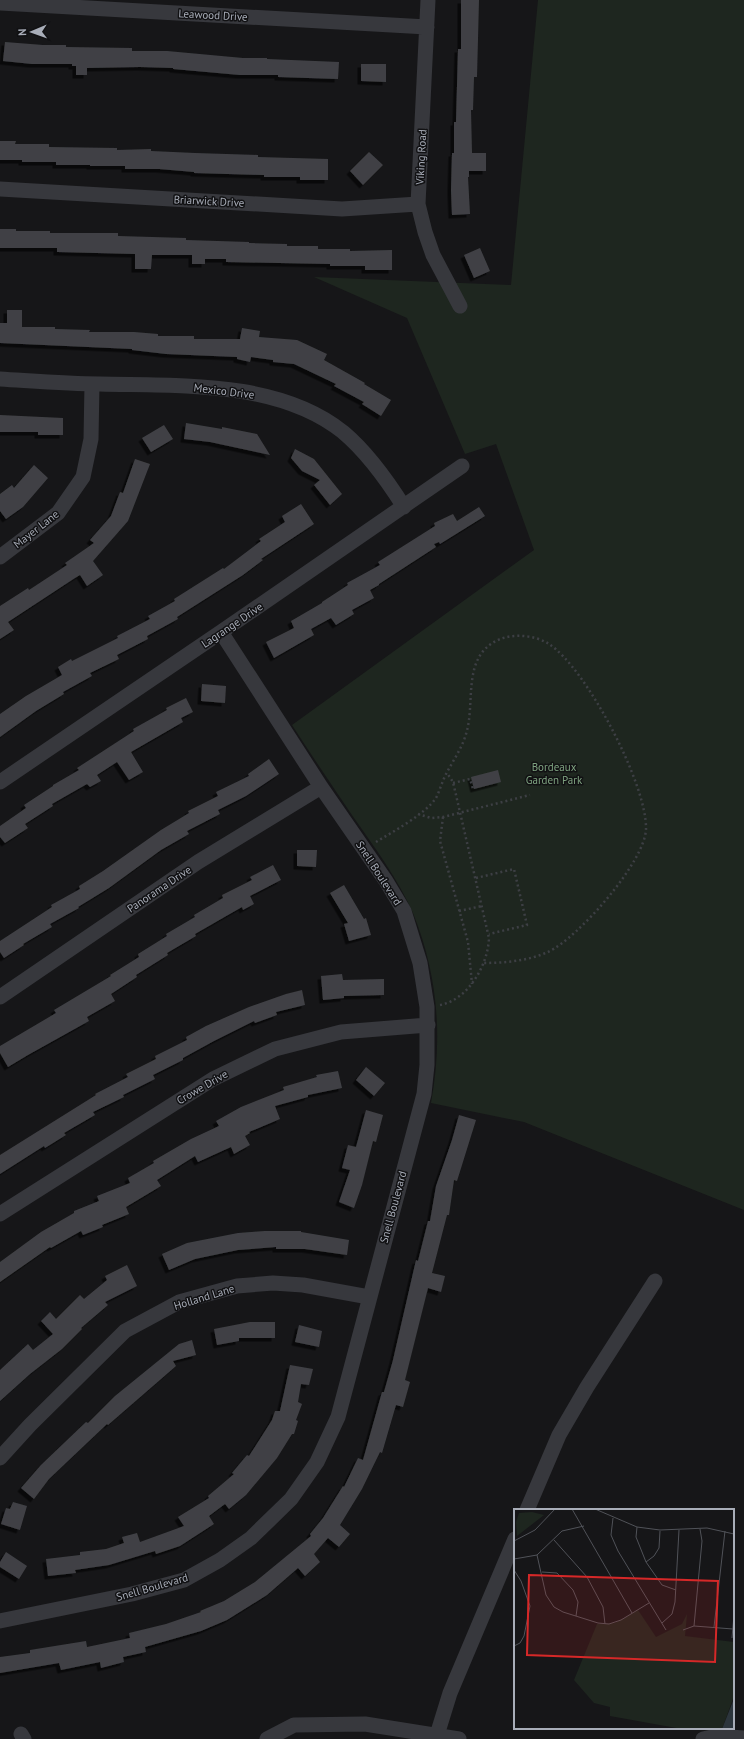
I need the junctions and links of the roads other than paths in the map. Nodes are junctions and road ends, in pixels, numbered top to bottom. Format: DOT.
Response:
graph roads {
  1 [pos="428,0"];
  2 [pos="0,3"];
  3 [pos="427,27"];
  4 [pos="0,188"];
  5 [pos="418,204"];
  6 [pos="460,306"];
  7 [pos="0,379"];
  8 [pos="92,384"];
  9 [pos="462,466"];
  10 [pos="404,507"];
  11 [pos="0,556"];
  12 [pos="221,632"];
  13 [pos="0,782"];
  14 [pos="322,787"];
  15 [pos="0,997"];
  16 [pos="428,1026"];
  17 [pos="0,1214"];
  18 [pos="655,1281"];
  19 [pos="369,1297"];
  20 [pos="0,1458"];
  21 [pos="527,1509"];
  22 [pos="514,1541"];
  23 [pos="0,1621"];
  24 [pos="438,1734"];
  25 [pos="744,1738"];
  26 [pos="267,1739"];
  27 [pos="459,1739"];
  28 [pos="704,1739"];
  1 -- 3 [label="street, Viking Road"];
  2 -- 3 [label="street, Leawood Drive"];
  3 -- 5 [label="street, Viking Road"];
  4 -- 5 [label="street, Briarwick Drive"];
  5 -- 6 [label="street, Viking Road"];
  7 -- 8 [label="street, Mexico Drive"];
  8 -- 10 [label="street, Mexico Drive"];
  8 -- 11 [label="street, Mayer Lane"];
  9 -- 10 [label="street, Lagrange Drive"];
  10 -- 12 [label="street, Lagrange Drive"];
  12 -- 13 [label="street, Lagrange Drive"];
  12 -- 14 [label="street, Snell Boulevard"];
  14 -- 15 [label="street, Panorama Drive"];
  14 -- 16 [label="street, Snell Boulevard"];
  16 -- 17 [label="street, Crowe Drive"];
  16 -- 19 [label="street, Snell Boulevard"];
  18 -- 21 [label="street"];
  19 -- 20 [label="street, Holland Lane"];
  19 -- 23 [label="street, Snell Boulevard"];
  22 -- 24 [label="street"];
  24 -- 26 [label="street"];
  24 -- 27 [label="street"];
  25 -- 28 [label="street"];
}
